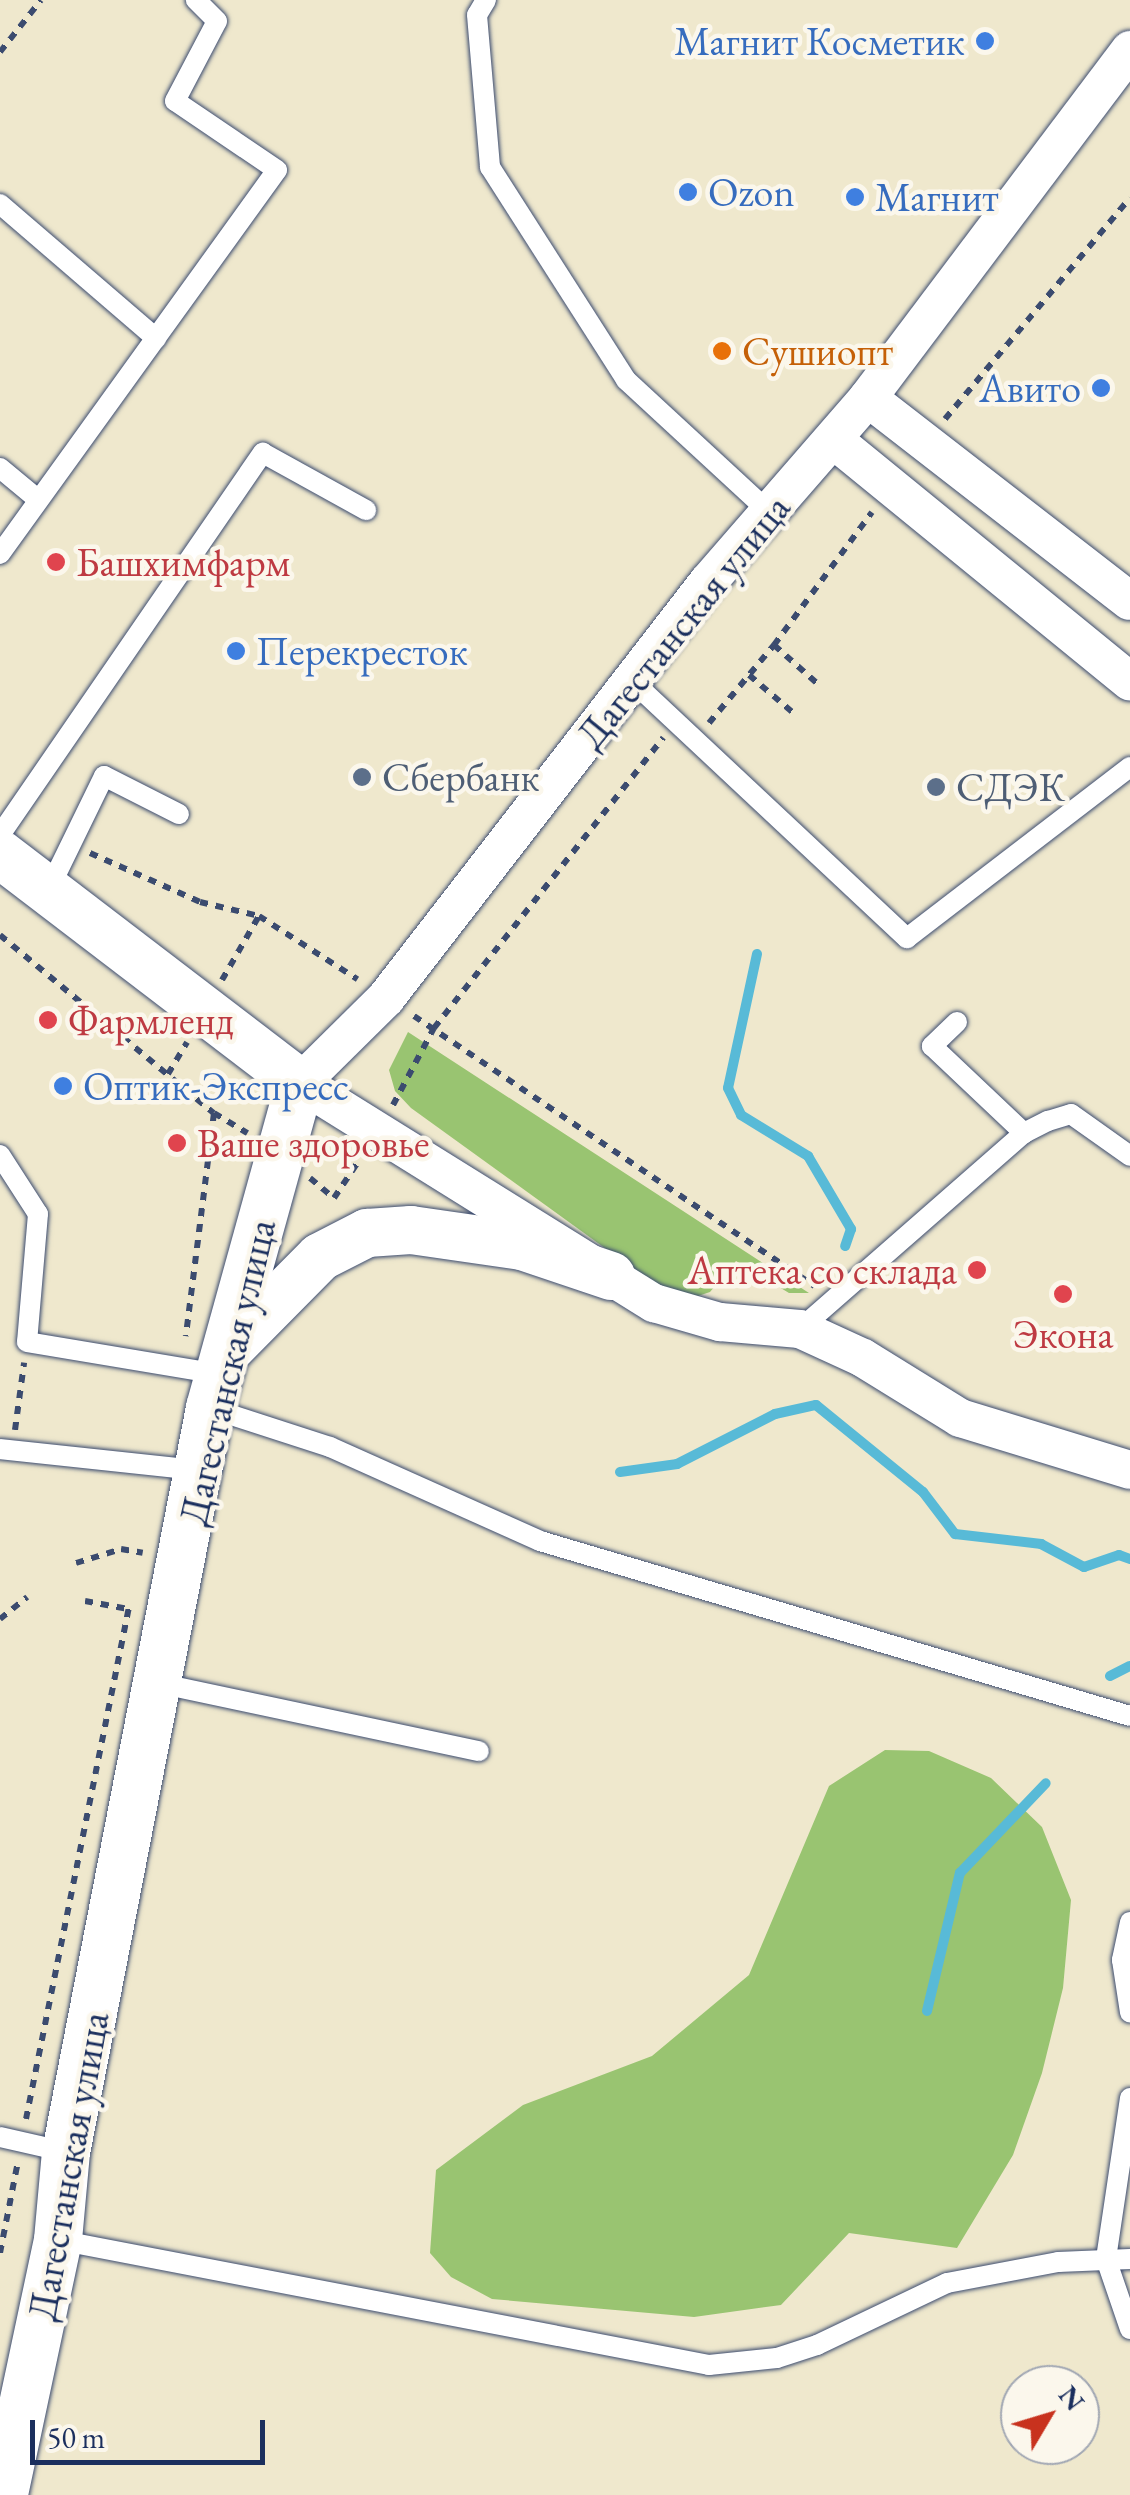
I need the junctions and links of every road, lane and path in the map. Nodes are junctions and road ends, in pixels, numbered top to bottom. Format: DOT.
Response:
graph roads {
  1 [pos="42,0"];
  2 [pos="196,0"];
  3 [pos="486,0"];
  4 [pos="1130,50"];
  5 [pos="0,52"];
  6 [pos="0,204"];
  7 [pos="156,338"];
  8 [pos="868,398"];
  9 [pos="834,440"];
  10 [pos="0,468"];
  11 [pos="35,497"];
  12 [pos="366,510"];
  13 [pos="768,511"];
  14 [pos="0,554"];
  15 [pos="1130,602"];
  16 [pos="749,675"];
  17 [pos="632,680"];
  18 [pos="1130,681"];
  19 [pos="818,684"];
  20 [pos="797,716"];
  21 [pos="676,722"];
  22 [pos="695,740"];
  23 [pos="1130,768"];
  24 [pos="179,814"];
  25 [pos="0,835"];
  26 [pos="69,844"];
  27 [pos="0,854"];
  28 [pos="47,893"];
  29 [pos="0,935"];
  30 [pos="386,998"];
  31 [pos="957,1022"];
  32 [pos="434,1028"];
  33 [pos="300,1083"];
  34 [pos="1024,1134"];
  35 [pos="0,1155"];
  36 [pos="1130,1156"];
  37 [pos="612,1276"];
  38 [pos="832,1298"];
  39 [pos="800,1328"];
  40 [pos="27,1342"];
  41 [pos="208,1377"];
  42 [pos="6,1450"];
  43 [pos="200,1470"];
  44 [pos="1130,1470"];
  45 [pos="148,1536"];
  46 [pos="144,1553"];
  47 [pos="76,1562"];
  48 [pos="138,1572"];
  49 [pos="133,1591"];
  50 [pos="27,1597"];
  51 [pos="86,1601"];
  52 [pos="128,1610"];
  53 [pos="0,1619"];
  54 [pos="158,1683"];
  55 [pos="1130,1716"];
  56 [pos="479,1751"];
  57 [pos="1130,1922"];
  58 [pos="1130,2012"];
  59 [pos="1130,2098"];
  60 [pos="0,2136"];
  61 [pos="44,2146"];
  62 [pos="58,2240"];
  63 [pos="0,2253"];
  64 [pos="1106,2258"];
  65 [pos="1130,2259"];
  66 [pos="1130,2329"];
  67 [pos="4,2495"];
  1 -- 5 [label="path"];
  2 -- 7 [label="lane"];
  3 -- 13 [label="lane"];
  4 -- 8 [label="street, Дагестанская улица"];
  6 -- 7 [label="lane"];
  7 -- 11 [label="lane"];
  8 -- 9 [label="street, Дагестанская улица"];
  8 -- 15 [label="street"];
  9 -- 13 [label="street, Дагестанская улица"];
  9 -- 18 [label="street"];
  10 -- 11 [label="lane"];
  11 -- 14 [label="lane"];
  12 -- 25 [label="lane"];
  13 -- 17 [label="street, Дагестанская улица"];
  16 -- 19 [label="path"];
  16 -- 20 [label="path"];
  16 -- 22 [label="path"];
  17 -- 21 [label="lane"];
  17 -- 30 [label="street, Дагестанская улица"];
  21 -- 22 [label="lane"];
  21 -- 32 [label="path"];
  22 -- 23 [label="lane"];
  24 -- 26 [label="lane"];
  26 -- 28 [label="lane"];
  26 -- 30 [label="path"];
  27 -- 28 [label="street"];
  28 -- 33 [label="street"];
  29 -- 41 [label="path"];
  30 -- 32 [label="path"];
  30 -- 33 [label="street, Дагестанская улица"];
  31 -- 34 [label="lane"];
  32 -- 38 [label="path"];
  33 -- 37 [label="street"];
  33 -- 41 [label="street, Дагестанская улица"];
  34 -- 36 [label="lane"];
  34 -- 38 [label="lane"];
  35 -- 40 [label="lane"];
  37 -- 39 [label="street"];
  37 -- 41 [label="street"];
  38 -- 39 [label="lane"];
  39 -- 44 [label="street"];
  40 -- 41 [label="lane"];
  40 -- 42 [label="path"];
  41 -- 43 [label="street, Дагестанская улица"];
  41 -- 55 [label="lane"];
  42 -- 43 [label="lane"];
  43 -- 54 [label="street, Дагестанская улица"];
  45 -- 46 [label="path"];
  46 -- 47 [label="path"];
  46 -- 48 [label="path"];
  49 -- 52 [label="path"];
  50 -- 53 [label="path"];
  51 -- 52 [label="path"];
  52 -- 61 [label="path"];
  54 -- 56 [label="lane"];
  54 -- 61 [label="street, Дагестанская улица"];
  57 -- 58 [label="lane"];
  59 -- 64 [label="lane"];
  60 -- 61 [label="lane"];
  61 -- 62 [label="street, Дагестанская улица"];
  61 -- 63 [label="path"];
  62 -- 64 [label="lane"];
  62 -- 67 [label="street, Дагестанская улица"];
  64 -- 65 [label="lane"];
  64 -- 66 [label="lane"];
}
